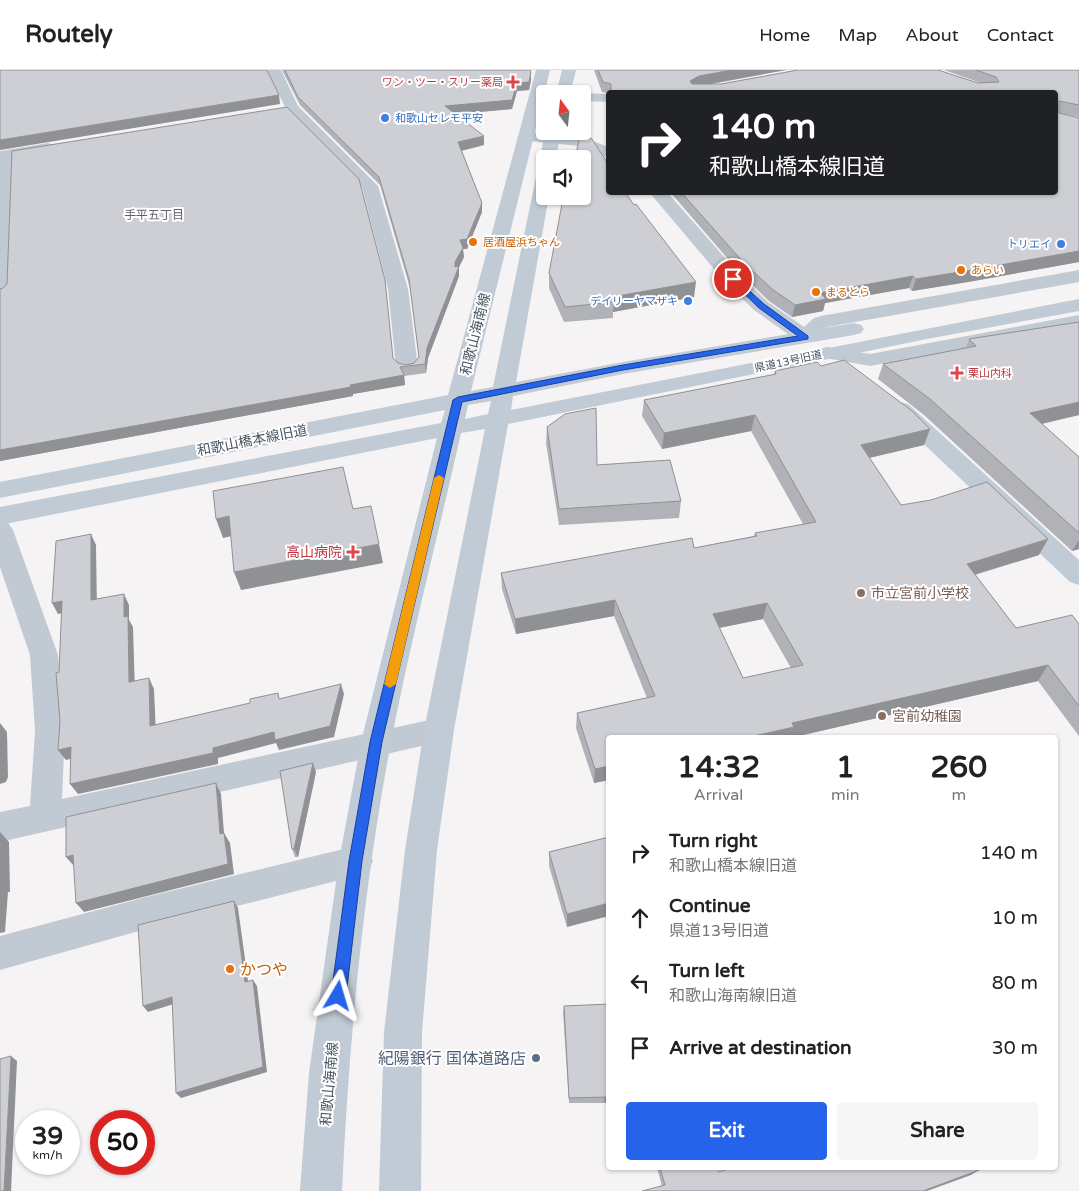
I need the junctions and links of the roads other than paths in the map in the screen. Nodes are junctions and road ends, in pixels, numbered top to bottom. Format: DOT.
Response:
graph roads {
  1 [pos="274,70"];
  2 [pos="569,70"];
  3 [pos="565,85"];
  4 [pos="591,97"];
  5 [pos="606,98"];
  6 [pos="536,102"];
  7 [pos="292,108"];
  8 [pos="272,111"];
  9 [pos="536,136"];
  10 [pos="524,137"];
  11 [pos="573,140"];
  12 [pos="66,145"];
  13 [pos="606,152"];
  14 [pos="3,156"];
  15 [pos="660,195"];
  16 [pos="539,205"];
  17 [pos="1079,276"];
  18 [pos="1079,289"];
  19 [pos="0,292"];
  20 [pos="1079,305"];
  21 [pos="1079,321"];
  22 [pos="923,326"];
  23 [pos="805,338"];
  24 [pos="827,353"];
  25 [pos="407,367"];
  26 [pos="864,380"];
  27 [pos="504,391"];
  28 [pos="886,398"];
  29 [pos="458,400"];
  30 [pos="497,419"];
  31 [pos="450,428"];
  32 [pos="0,490"];
  33 [pos="0,516"];
  34 [pos="0,530"];
  35 [pos="1079,575"];
  36 [pos="439,730"];
  37 [pos="376,742"];
  38 [pos="45,816"];
  39 [pos="0,827"];
  40 [pos="356,861"];
  41 [pos="0,953"];
  42 [pos="321,1191"];
  43 [pos="400,1191"];
  1 -- 7 [label="street"];
  2 -- 3 [label="main road"];
  4 -- 5 [label="street"];
  6 -- 10 [label="main road, 和歌山海南線"];
  7 -- 8 [label="street"];
  7 -- 25 [label="street"];
  9 -- 10 [label="street"];
  10 -- 29 [label="main road, 和歌山海南線"];
  11 -- 13 [label="street"];
  12 -- 14 [label="street"];
  14 -- 19 [label="street"];
  15 -- 23 [label="street"];
  16 -- 27 [label="main road"];
  17 -- 23 [label="street"];
  18 -- 22 [label="main road, 県道13号旧道"];
  20 -- 22 [label="main road, 県道13号旧道"];
  21 -- 24 [label="street"];
  22 -- 23 [label="main road, 県道13号旧道"];
  22 -- 24 [label="main road, 県道13号旧道"];
  23 -- 24 [label="main road"];
  23 -- 27 [label="main road, 県道13号旧道"];
  24 -- 26 [label="main road"];
  24 -- 30 [label="main road, 県道13号旧道"];
  27 -- 29 [label="main road, 和歌山橋本線旧道"];
  27 -- 30 [label="main road"];
  28 -- 35 [label="main road"];
  29 -- 31 [label="main road, 和歌山海南線"];
  29 -- 32 [label="main road, 和歌山橋本線旧道"];
  30 -- 31 [label="main road, 和歌山橋本線旧道"];
  30 -- 36 [label="main road"];
  31 -- 33 [label="main road, 和歌山橋本線旧道"];
  31 -- 37 [label="main road, 和歌山海南線"];
  34 -- 38 [label="street"];
  36 -- 37 [label="street"];
  36 -- 43 [label="main road"];
  37 -- 38 [label="street"];
  37 -- 40 [label="main road, 和歌山海南線"];
  38 -- 39 [label="street"];
  40 -- 41 [label="street"];
  40 -- 42 [label="main road, 和歌山海南線"];
}
